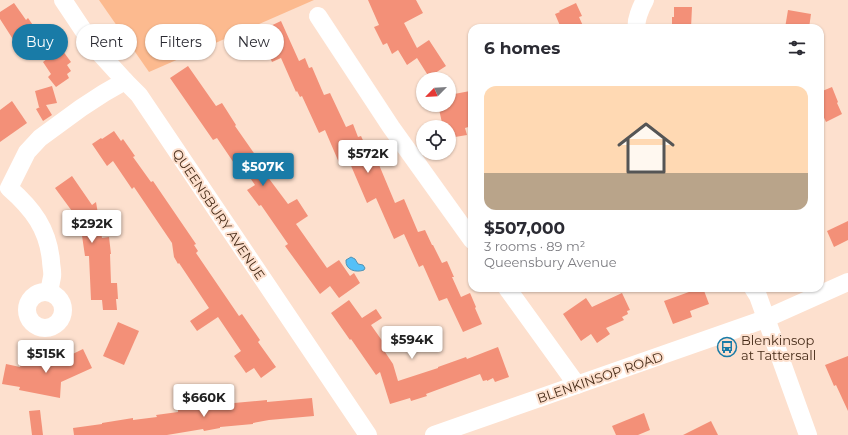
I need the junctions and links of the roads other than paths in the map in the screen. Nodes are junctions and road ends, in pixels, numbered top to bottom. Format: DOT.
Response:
graph roads {
  1 [pos="62,0"];
  2 [pos="645,0"];
  3 [pos="318,16"];
  4 [pos="637,24"];
  5 [pos="125,81"];
  6 [pos="5,186"];
  7 [pos="468,234"];
  8 [pos="848,282"];
  9 [pos="49,292"];
  10 [pos="510,292"];
  11 [pos="756,292"];
  12 [pos="765,319"];
  13 [pos="577,385"];
  14 [pos="368,435"];
  15 [pos="434,435"];
  16 [pos="808,435"];
  1 -- 5 [label="street, QUEENSBURY AVENUE"];
  2 -- 4 [label="street"];
  3 -- 7 [label="street"];
  5 -- 6 [label="street"];
  5 -- 14 [label="street, QUEENSBURY AVENUE"];
  6 -- 9 [label="street"];
  8 -- 12 [label="street, BLENKINSOP ROAD"];
  10 -- 13 [label="street"];
  11 -- 12 [label="street"];
  12 -- 13 [label="street, BLENKINSOP ROAD"];
  12 -- 16 [label="street"];
  13 -- 15 [label="street, BLENKINSOP ROAD"];
}
